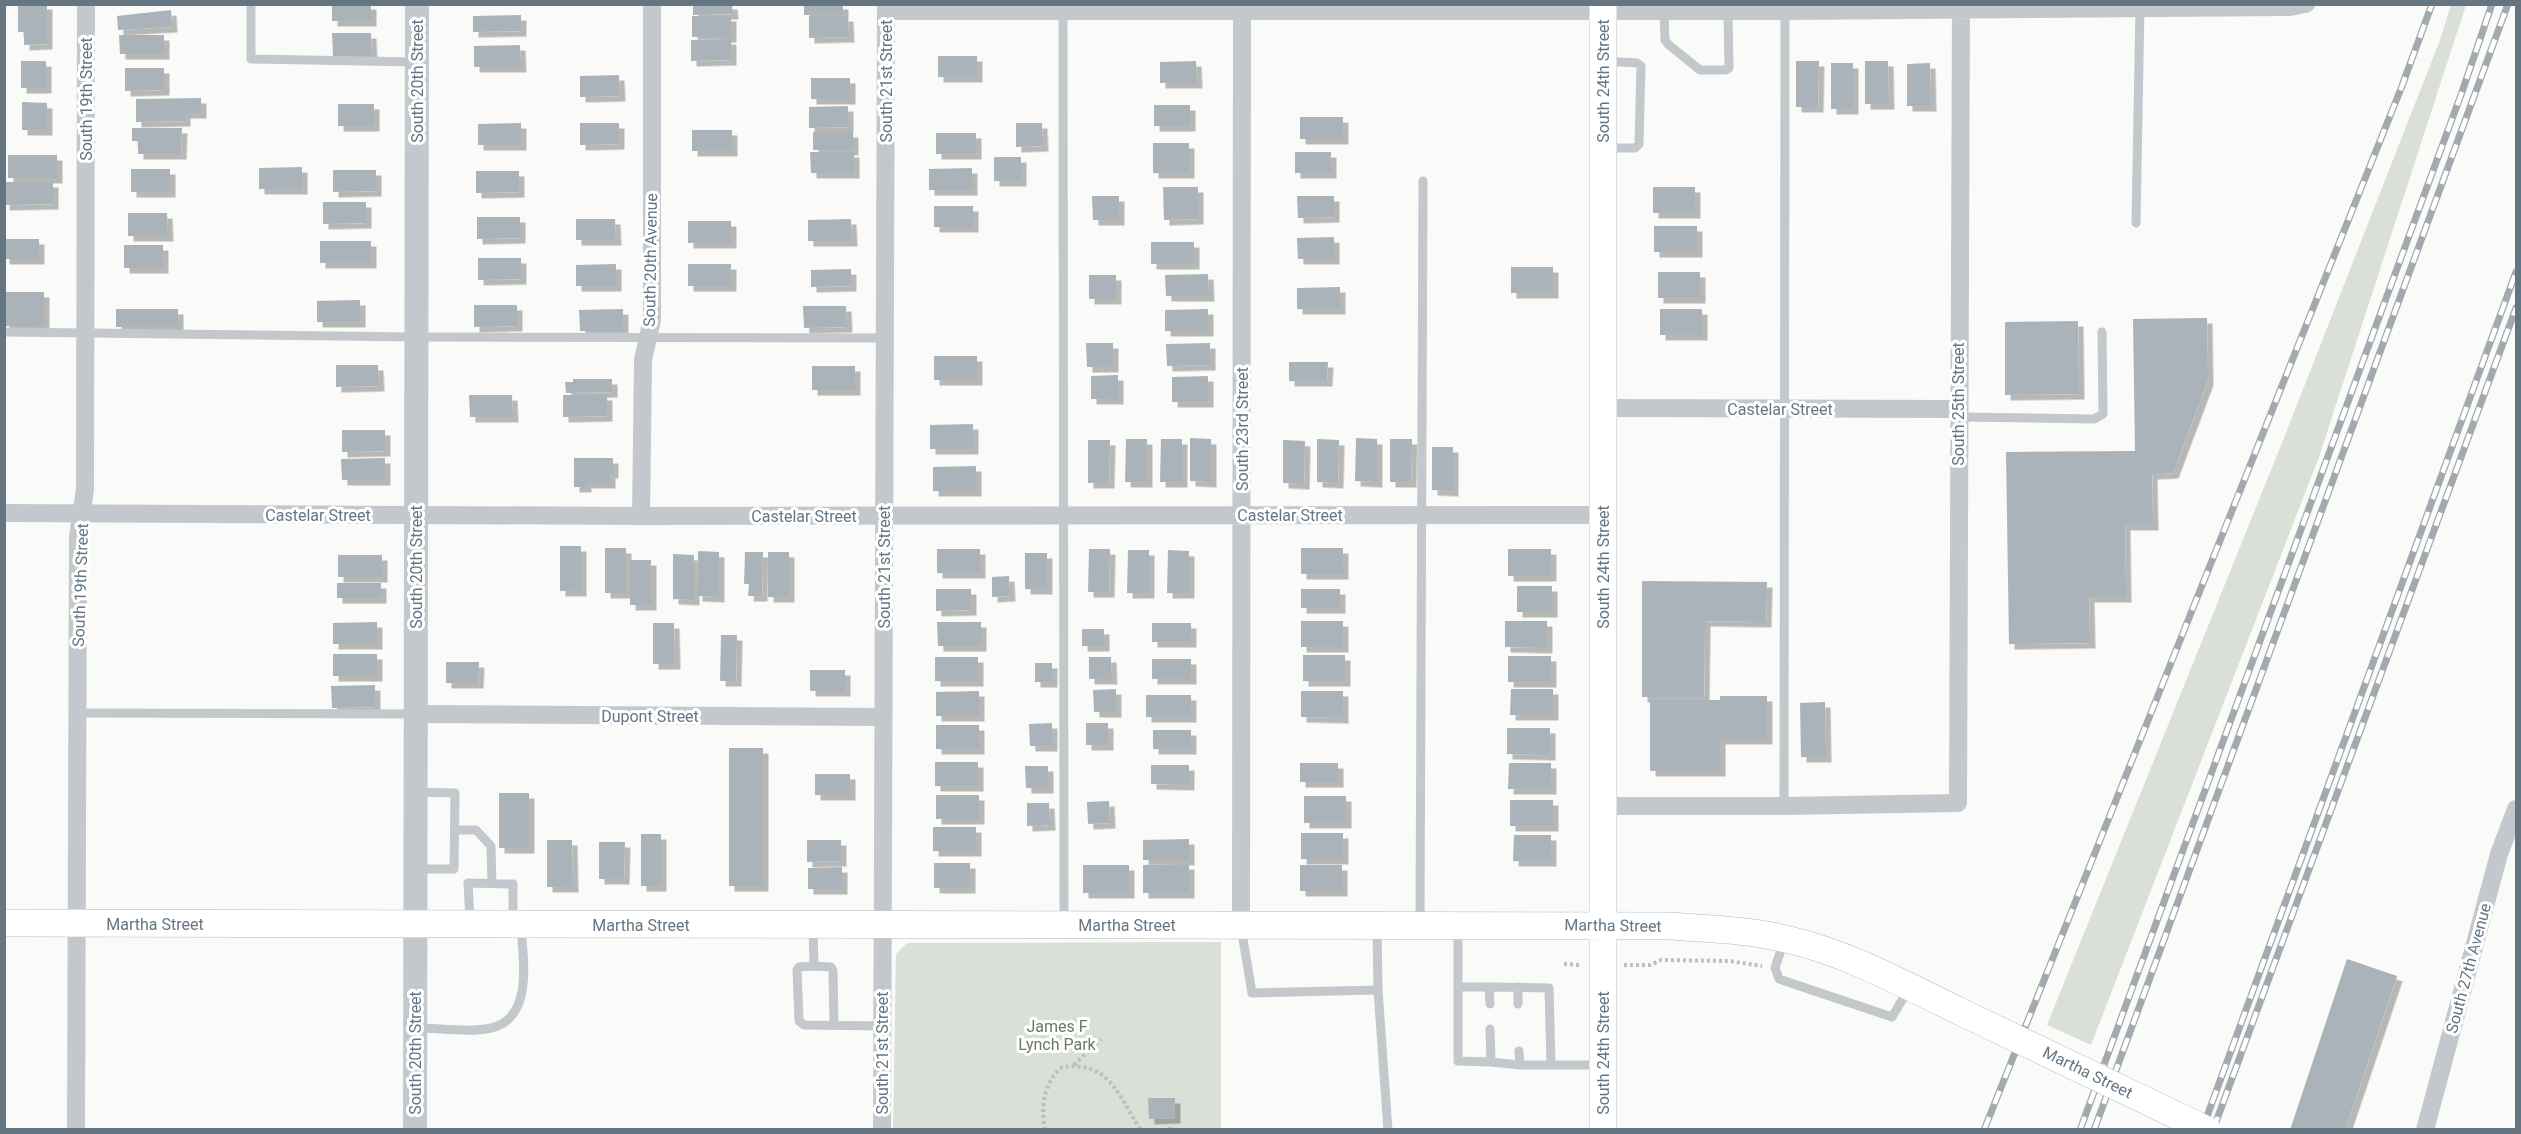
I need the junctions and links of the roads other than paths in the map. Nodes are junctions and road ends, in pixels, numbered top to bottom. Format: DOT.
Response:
graph roads {
  1 [pos="86,4"];
  2 [pos="251,4"];
  3 [pos="417,4"];
  4 [pos="652,4"];
  5 [pos="2306,4"];
  6 [pos="2140,6"];
  7 [pos="1960,7"];
  8 [pos="886,8"];
  9 [pos="1063,8"];
  10 [pos="1242,8"];
  11 [pos="1425,8"];
  12 [pos="1603,8"];
  13 [pos="1785,8"];
  14 [pos="1664,11"];
  15 [pos="1728,11"];
  16 [pos="417,62"];
  17 [pos="1603,62"];
  18 [pos="1603,148"];
  19 [pos="1423,181"];
  20 [pos="2136,223"];
  21 [pos="4,332"];
  22 [pos="2102,332"];
  23 [pos="86,333"];
  24 [pos="648,336"];
  25 [pos="417,337"];
  26 [pos="885,338"];
  27 [pos="1602,408"];
  28 [pos="1784,409"];
  29 [pos="1958,413"];
  30 [pos="4,513"];
  31 [pos="82,514"];
  32 [pos="416,515"];
  33 [pos="1064,515"];
  34 [pos="1242,515"];
  35 [pos="1421,515"];
  36 [pos="1603,515"];
  37 [pos="641,516"];
  38 [pos="884,516"];
  39 [pos="78,713"];
  40 [pos="416,714"];
  41 [pos="883,717"];
  42 [pos="416,792"];
  43 [pos="1603,806"];
  44 [pos="1784,806"];
  45 [pos="2517,809"];
  46 [pos="454,830"];
  47 [pos="417,869"];
  48 [pos="454,869"];
  49 [pos="468,883"];
  50 [pos="492,883"];
  51 [pos="4,923"];
  52 [pos="77,923"];
  53 [pos="1377,924"];
  54 [pos="1420,924"];
  55 [pos="1604,924"];
  56 [pos="415,925"];
  57 [pos="470,925"];
  58 [pos="517,925"];
  59 [pos="813,925"];
  60 [pos="883,925"];
  61 [pos="1064,925"];
  62 [pos="1240,925"];
  63 [pos="1458,925"];
  64 [pos="1785,939"];
  65 [pos="814,966"];
  66 [pos="1458,987"];
  67 [pos="1490,987"];
  68 [pos="1518,987"];
  69 [pos="1910,987"];
  70 [pos="1378,990"];
  71 [pos="1490,1004"];
  72 [pos="1518,1004"];
  73 [pos="834,1025"];
  74 [pos="883,1026"];
  75 [pos="415,1028"];
  76 [pos="1490,1029"];
  77 [pos="1519,1051"];
  78 [pos="1491,1062"];
  79 [pos="1520,1065"];
  80 [pos="1551,1065"];
  81 [pos="1604,1065"];
  82 [pos="76,1130"];
  83 [pos="415,1130"];
  84 [pos="882,1130"];
  85 [pos="1388,1130"];
  86 [pos="1603,1130"];
  87 [pos="2207,1130"];
  88 [pos="2425,1130"];
  1 -- 23 [label="street, South 19th Street"];
  2 -- 16 [label="lane"];
  3 -- 16 [label="street, South 20th Street"];
  4 -- 24 [label="street, South 20th Avenue"];
  5 -- 6 [label="street"];
  6 -- 7 [label="street"];
  6 -- 20 [label="lane"];
  7 -- 13 [label="street"];
  7 -- 29 [label="street, South 25th Street"];
  8 -- 9 [label="street"];
  8 -- 26 [label="street, South 21st Street"];
  9 -- 10 [label="street"];
  9 -- 33 [label="lane"];
  10 -- 11 [label="street"];
  10 -- 34 [label="street, South 23rd Street"];
  11 -- 12 [label="street"];
  12 -- 14 [label="street"];
  12 -- 17 [label="main road, South 24th Street"];
  13 -- 15 [label="street"];
  13 -- 28 [label="lane"];
  14 -- 15 [label="street"];
  14 -- 15 [label="lane"];
  16 -- 25 [label="street, South 20th Street"];
  17 -- 18 [label="main road, South 24th Street"];
  17 -- 18 [label="lane"];
  18 -- 27 [label="main road, South 24th Street"];
  19 -- 35 [label="lane"];
  21 -- 23 [label="lane"];
  22 -- 29 [label="lane"];
  23 -- 25 [label="lane"];
  23 -- 31 [label="street, South 19th Street"];
  24 -- 25 [label="lane"];
  24 -- 26 [label="lane"];
  24 -- 37 [label="street, South 20th Avenue"];
  25 -- 32 [label="street, South 20th Street"];
  26 -- 38 [label="street, South 21st Street"];
  27 -- 28 [label="street, Castelar Street"];
  27 -- 36 [label="main road, South 24th Street"];
  28 -- 29 [label="street, Castelar Street"];
  28 -- 44 [label="lane"];
  29 -- 44 [label="street, South 25th Street"];
  30 -- 31 [label="street, Castelar Street"];
  31 -- 32 [label="street, Castelar Street"];
  31 -- 39 [label="street, South 19th Street"];
  32 -- 37 [label="street, Castelar Street"];
  32 -- 40 [label="street, South 20th Street"];
  33 -- 34 [label="street, Castelar Street"];
  33 -- 38 [label="street, Castelar Street"];
  33 -- 61 [label="lane"];
  34 -- 35 [label="street, Castelar Street"];
  34 -- 62 [label="street, South 23rd Street"];
  35 -- 36 [label="street, Castelar Street"];
  35 -- 54 [label="lane"];
  36 -- 43 [label="main road, South 24th Street"];
  37 -- 38 [label="street, Castelar Street"];
  38 -- 41 [label="street, South 21st Street"];
  39 -- 40 [label="lane"];
  39 -- 52 [label="street, South 19th Street"];
  40 -- 41 [label="street, Dupont Street"];
  40 -- 42 [label="street, South 20th Street"];
  41 -- 60 [label="street, South 21st Street"];
  42 -- 46 [label="lane"];
  42 -- 47 [label="street, South 20th Street"];
  43 -- 44 [label="street"];
  43 -- 55 [label="main road, South 24th Street"];
  45 -- 88 [label="street, South 27th Avenue"];
  46 -- 48 [label="lane"];
  46 -- 50 [label="lane"];
  47 -- 48 [label="lane"];
  47 -- 56 [label="street, South 20th Street"];
  48 -- 49 [label="lane"];
  49 -- 50 [label="lane"];
  49 -- 57 [label="lane"];
  50 -- 58 [label="lane"];
  51 -- 52 [label="main road, Martha Street"];
  52 -- 56 [label="main road, Martha Street"];
  52 -- 82 [label="street, South 19th Street"];
  53 -- 54 [label="main road, Martha Street"];
  53 -- 62 [label="main road, Martha Street"];
  53 -- 70 [label="lane"];
  54 -- 63 [label="main road, Martha Street"];
  55 -- 63 [label="main road, Martha Street"];
  55 -- 64 [label="main road, Martha Street"];
  55 -- 81 [label="main road, South 24th Street"];
  56 -- 57 [label="main road, Martha Street"];
  56 -- 75 [label="street, South 20th Street"];
  57 -- 58 [label="main road, Martha Street"];
  58 -- 59 [label="main road, Martha Street"];
  58 -- 75 [label="lane"];
  59 -- 60 [label="main road, Martha Street"];
  59 -- 65 [label="lane"];
  60 -- 61 [label="main road, Martha Street"];
  60 -- 74 [label="street, South 21st Street"];
  61 -- 62 [label="main road, Martha Street"];
  62 -- 70 [label="lane"];
  63 -- 66 [label="lane"];
  64 -- 69 [label="main road, Martha Street"];
  64 -- 69 [label="lane"];
  65 -- 73 [label="lane"];
  65 -- 73 [label="lane"];
  66 -- 67 [label="lane"];
  66 -- 78 [label="lane"];
  67 -- 68 [label="lane"];
  67 -- 71 [label="lane"];
  68 -- 72 [label="lane"];
  68 -- 80 [label="lane"];
  69 -- 87 [label="main road, Martha Street, bridge"];
  70 -- 85 [label="lane"];
  73 -- 74 [label="lane"];
  74 -- 84 [label="street, South 21st Street"];
  75 -- 83 [label="street, South 20th Street"];
  76 -- 78 [label="lane"];
  77 -- 79 [label="lane"];
  78 -- 79 [label="lane"];
  79 -- 80 [label="lane"];
  80 -- 81 [label="lane"];
  81 -- 86 [label="main road, South 24th Street"];
}
